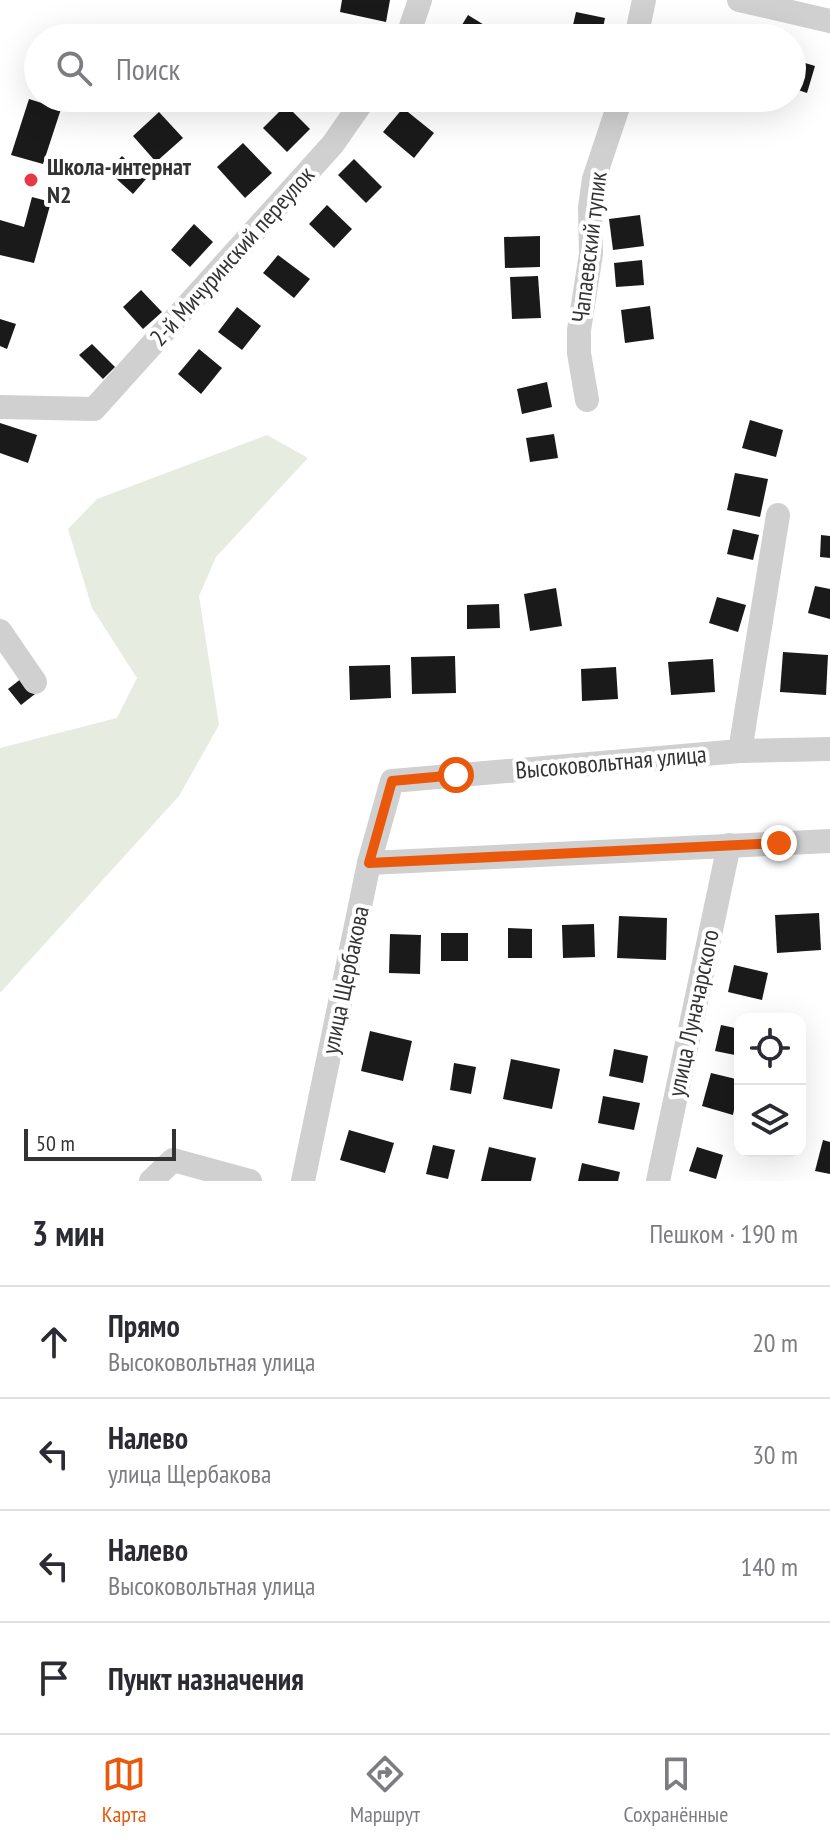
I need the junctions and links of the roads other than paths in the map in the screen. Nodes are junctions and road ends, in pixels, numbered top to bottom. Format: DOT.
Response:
graph roads {
  1 [pos="420,0"];
  2 [pos="644,0"];
  3 [pos="739,0"];
  4 [pos="830,21"];
  5 [pos="413,24"];
  6 [pos="639,24"];
  7 [pos="355,112"];
  8 [pos="616,112"];
  9 [pos="587,400"];
  10 [pos="0,407"];
  11 [pos="778,515"];
  12 [pos="0,631"];
  13 [pos="35,682"];
  14 [pos="830,749"];
  15 [pos="740,751"];
  16 [pos="392,781"];
  17 [pos="830,841"];
  18 [pos="729,845"];
  19 [pos="369,863"];
  20 [pos="151,1181"];
  21 [pos="250,1181"];
  22 [pos="303,1181"];
  23 [pos="658,1181"];
  1 -- 5 [label="street"];
  2 -- 6 [label="street"];
  3 -- 4 [label="street"];
  7 -- 10 [label="street, 2-й Мичуринский переулок"];
  8 -- 9 [label="street, Чапаевский тупик"];
  11 -- 15 [label="street"];
  12 -- 13 [label="street"];
  14 -- 15 [label="street, Высоковольтная улица"];
  15 -- 16 [label="street, Высоковольтная улица"];
  16 -- 19 [label="street, улица Щербакова"];
  17 -- 18 [label="street"];
  18 -- 19 [label="street"];
  18 -- 23 [label="street, улица Луначарского"];
  19 -- 22 [label="street, улица Щербакова"];
  20 -- 21 [label="street"];
}
